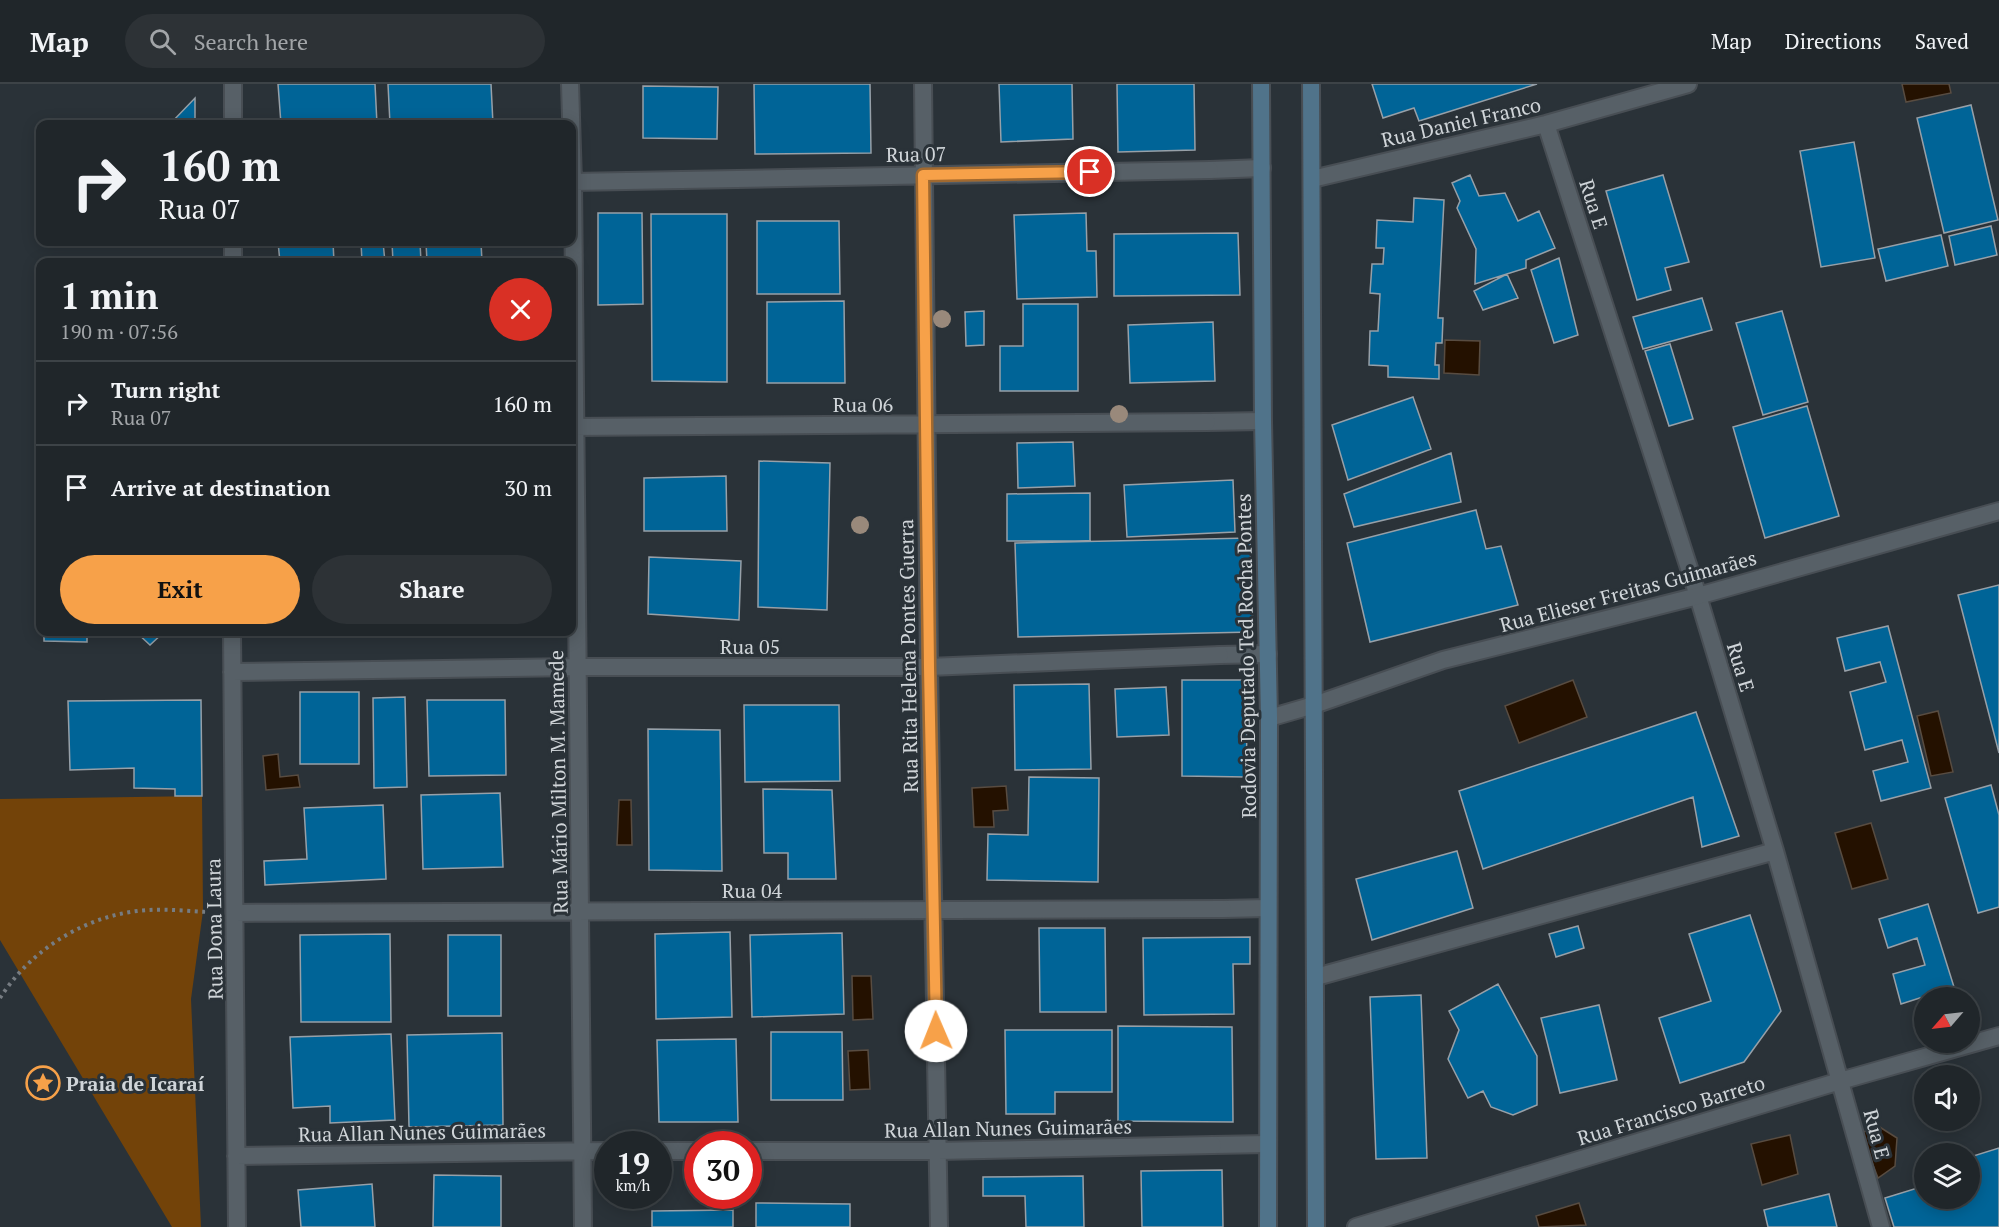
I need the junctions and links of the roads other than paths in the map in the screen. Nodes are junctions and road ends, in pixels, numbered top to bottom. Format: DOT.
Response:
graph roads {
  1 [pos="233,84"];
  2 [pos="570,84"];
  3 [pos="923,84"];
  4 [pos="1261,84"];
  5 [pos="1311,84"];
  6 [pos="1688,84"];
  7 [pos="233,120"];
  8 [pos="571,120"];
  9 [pos="1546,124"];
  10 [pos="1262,168"];
  11 [pos="923,175"];
  12 [pos="1312,179"];
  13 [pos="576,182"];
  14 [pos="1263,421"];
  15 [pos="926,424"];
  16 [pos="576,427"];
  17 [pos="1999,511"];
  18 [pos="576,571"];
  19 [pos="1698,596"];
  20 [pos="232,636"];
  21 [pos="1268,654"];
  22 [pos="578,667"];
  23 [pos="929,667"];
  24 [pos="232,672"];
  25 [pos="1314,705"];
  26 [pos="1269,718"];
  27 [pos="1775,851"];
  28 [pos="1268,909"];
  29 [pos="580,910"];
  30 [pos="934,912"];
  31 [pos="235,913"];
  32 [pos="1316,977"];
  33 [pos="1999,1036"];
  34 [pos="1840,1081"];
  35 [pos="1268,1144"];
  36 [pos="582,1151"];
  37 [pos="594,1151"];
  38 [pos="762,1151"];
  39 [pos="938,1151"];
  40 [pos="236,1156"];
  41 [pos="237,1227"];
  42 [pos="583,1227"];
  43 [pos="939,1227"];
  44 [pos="1268,1227"];
  45 [pos="1316,1227"];
  46 [pos="1356,1227"];
  47 [pos="1881,1227"];
  1 -- 7 [label="street"];
  2 -- 8 [label="street, Rua Mário Milton M. Mamede"];
  3 -- 11 [label="street, Rua Rita Helena Pontes Guerra"];
  4 -- 10 [label="main road, Rodovia Deputado Ted Rocha Pontes"];
  5 -- 12 [label="main road"];
  6 -- 9 [label="street, Rua Daniel Franco"];
  9 -- 12 [label="street, Rua Daniel Franco"];
  9 -- 19 [label="street, Rua E"];
  10 -- 11 [label="street, Rua 07"];
  10 -- 14 [label="main road, Rodovia Deputado Ted Rocha Pontes"];
  11 -- 13 [label="street, Rua 07"];
  11 -- 15 [label="street, Rua Rita Helena Pontes Guerra"];
  12 -- 25 [label="main road"];
  14 -- 15 [label="street, Rua 06"];
  14 -- 21 [label="main road, Rodovia Deputado Ted Rocha Pontes"];
  15 -- 16 [label="street, Rua 06"];
  15 -- 23 [label="street, Rua Rita Helena Pontes Guerra"];
  17 -- 19 [label="street, Rua Elieser Freitas Guimarães"];
  18 -- 22 [label="street, Rua Mário Milton M. Mamede"];
  19 -- 25 [label="street, Rua Elieser Freitas Guimarães"];
  19 -- 27 [label="street, Rua E"];
  20 -- 24 [label="street, Rua Dona Laura"];
  21 -- 23 [label="street, Rua 05"];
  21 -- 26 [label="main road, Rodovia Deputado Ted Rocha Pontes"];
  22 -- 23 [label="street, Rua 05"];
  22 -- 24 [label="street, Rua 05"];
  22 -- 29 [label="street, Rua Mário Milton M. Mamede"];
  23 -- 30 [label="street, Rua Rita Helena Pontes Guerra"];
  24 -- 31 [label="street, Rua Dona Laura"];
  25 -- 26 [label="street, Rua Elieser Freitas Guimarães"];
  25 -- 32 [label="main road"];
  26 -- 28 [label="main road, Rodovia Deputado Ted Rocha Pontes"];
  27 -- 32 [label="street"];
  27 -- 34 [label="street, Rua E"];
  28 -- 30 [label="street, Rua 04"];
  28 -- 35 [label="main road, Rodovia Deputado Ted Rocha Pontes"];
  29 -- 30 [label="street, Rua 04"];
  29 -- 31 [label="street, Rua 04"];
  29 -- 36 [label="street, Rua Mário Milton M. Mamede"];
  30 -- 39 [label="street, Rua Rita Helena Pontes Guerra"];
  31 -- 40 [label="street, Rua Dona Laura"];
  32 -- 45 [label="main road"];
  33 -- 34 [label="street, Rua Francisco Barreto"];
  34 -- 46 [label="street, Rua Francisco Barreto"];
  34 -- 47 [label="street, Rua E"];
  35 -- 39 [label="street, Rua Allan Nunes Guimarães"];
  35 -- 44 [label="main road, Rodovia Deputado Ted Rocha Pontes"];
  36 -- 37 [label="street, Rua Allan Nunes Guimarães"];
  36 -- 40 [label="street, Rua Allan Nunes Guimarães"];
  36 -- 42 [label="street, Rua Mário Milton M. Mamede"];
  38 -- 39 [label="street, Rua Allan Nunes Guimarães"];
  39 -- 43 [label="street, Rua Rita Helena Pontes Guerra"];
  40 -- 41 [label="street, Rua Dona Laura"];
}
